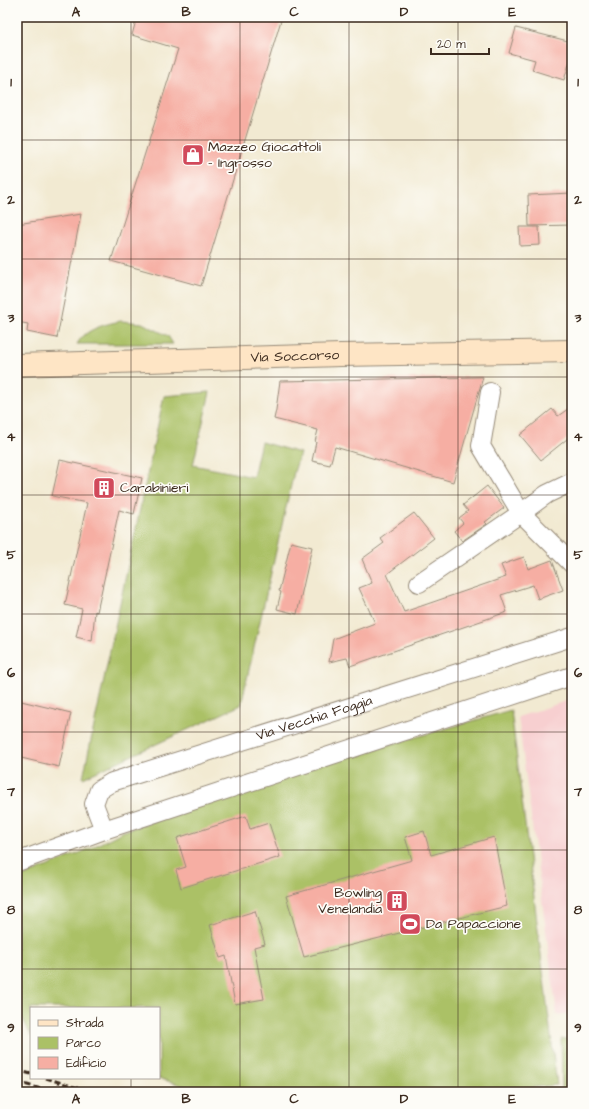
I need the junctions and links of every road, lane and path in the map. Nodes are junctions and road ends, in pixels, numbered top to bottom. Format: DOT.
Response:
graph roads {
  1 [pos="572,351"];
  2 [pos="17,365"];
  3 [pos="490,392"];
  4 [pos="572,482"];
  5 [pos="521,513"];
  6 [pos="572,564"];
  7 [pos="419,583"];
  8 [pos="572,637"];
  9 [pos="572,676"];
  10 [pos="104,830"];
  11 [pos="17,862"];
  1 -- 2 [label="main road, Via Soccorso"];
  3 -- 5 [label="street"];
  4 -- 5 [label="street"];
  5 -- 6 [label="street"];
  5 -- 7 [label="street"];
  8 -- 10 [label="street, Via Vecchia Foggia"];
  9 -- 10 [label="street"];
  10 -- 11 [label="street"];
}
